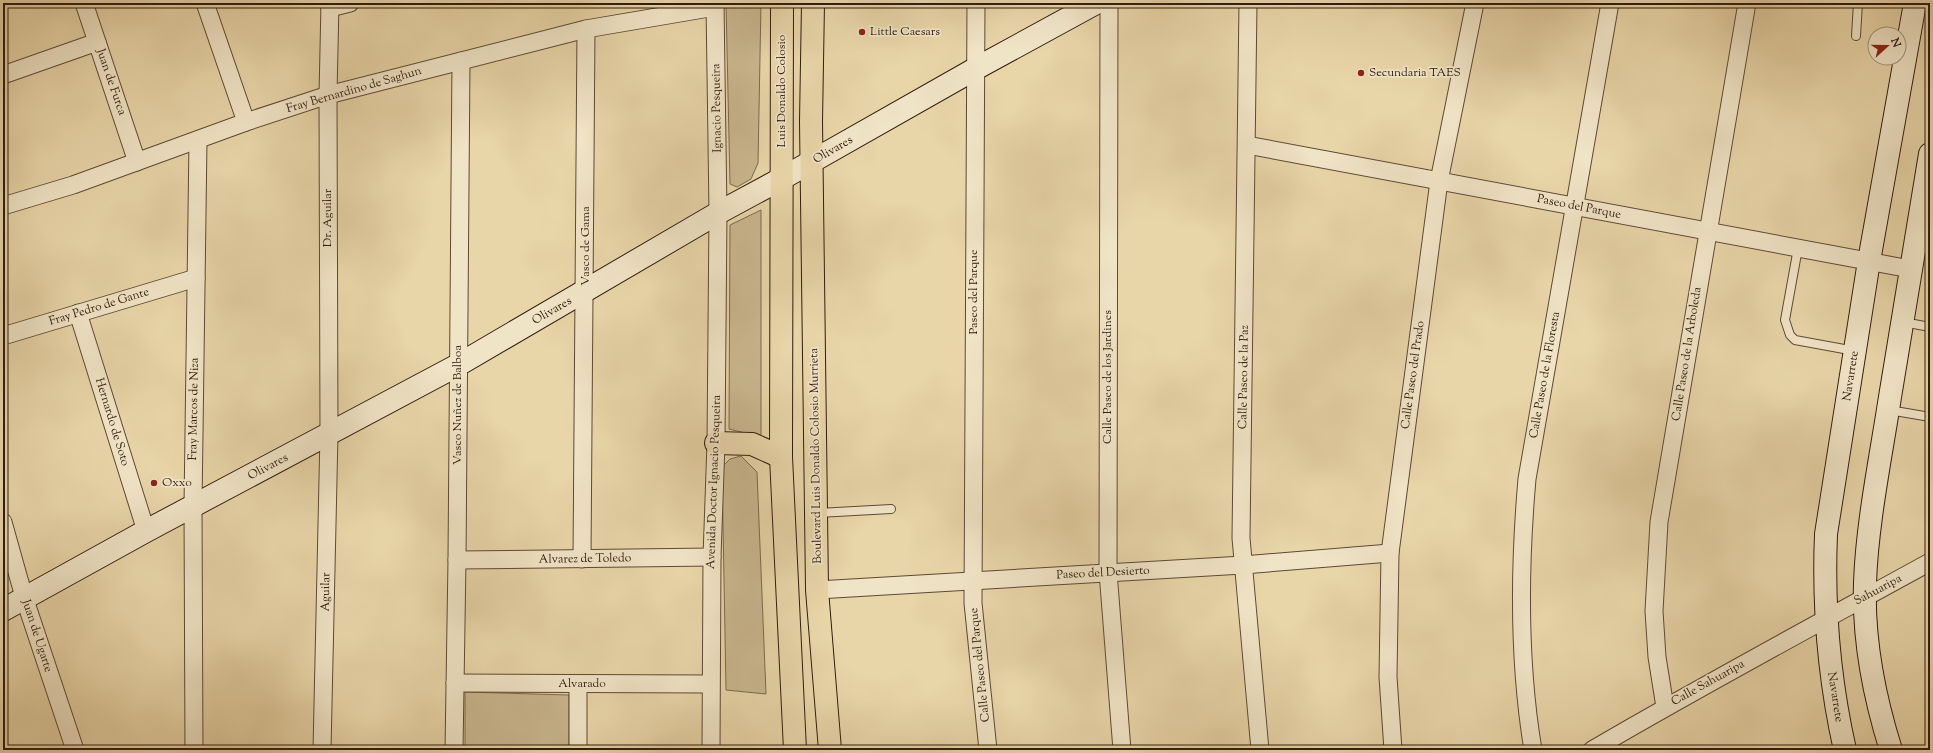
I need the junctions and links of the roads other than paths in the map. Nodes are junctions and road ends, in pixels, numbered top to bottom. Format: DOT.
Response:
graph roads {
  1 [pos="84,3"];
  2 [pos="205,3"];
  3 [pos="350,3"];
  4 [pos="782,3"];
  5 [pos="813,3"];
  6 [pos="976,3"];
  7 [pos="1096,3"];
  8 [pos="1109,3"];
  9 [pos="1248,3"];
  10 [pos="1475,3"];
  11 [pos="1610,3"];
  12 [pos="1747,3"];
  13 [pos="1858,3"];
  14 [pos="1915,3"];
  15 [pos="330,5"];
  16 [pos="715,5"];
  17 [pos="586,29"];
  18 [pos="1856,36"];
  19 [pos="97,42"];
  20 [pos="461,61"];
  21 [pos="975,68"];
  22 [pos="3,75"];
  23 [pos="328,95"];
  24 [pos="782,100"];
  25 [pos="811,111"];
  26 [pos="246,122"];
  27 [pos="198,140"];
  28 [pos="1247,145"];
  29 [pos="1930,154"];
  30 [pos="138,162"];
  31 [pos="812,162"];
  32 [pos="782,179"];
  33 [pos="1439,181"];
  34 [pos="3,206"];
  35 [pos="1575,206"];
  36 [pos="718,213"];
  37 [pos="1707,231"];
  38 [pos="1798,248"];
  39 [pos="1869,262"];
  40 [pos="1910,269"];
  41 [pos="196,278"];
  42 [pos="585,291"];
  43 [pos="78,313"];
  44 [pos="1902,322"];
  45 [pos="1930,327"];
  46 [pos="3,336"];
  47 [pos="1855,351"];
  48 [pos="458,366"];
  49 [pos="1888,410"];
  50 [pos="1930,417"];
  51 [pos="329,434"];
  52 [pos="716,443"];
  53 [pos="781,457"];
  54 [pos="193,507"];
  55 [pos="891,509"];
  56 [pos="816,513"];
  57 [pos="3,522"];
  58 [pos="146,531"];
  59 [pos="1390,553"];
  60 [pos="712,557"];
  61 [pos="582,558"];
  62 [pos="457,560"];
  63 [pos="1930,562"];
  64 [pos="1243,565"];
  65 [pos="1108,572"];
  66 [pos="973,580"];
  67 [pos="817,590"];
  68 [pos="24,597"];
  69 [pos="1865,598"];
  70 [pos="3,610"];
  71 [pos="1826,618"];
  72 [pos="455,683"];
  73 [pos="710,684"];
  74 [pos="578,685"];
  75 [pos="1666,707"];
  76 [pos="75,750"];
  77 [pos="194,750"];
  78 [pos="322,750"];
  79 [pos="454,750"];
  80 [pos="578,750"];
  81 [pos="711,750"];
  82 [pos="795,750"];
  83 [pos="830,750"];
  84 [pos="988,750"];
  85 [pos="1122,750"];
  86 [pos="1260,750"];
  87 [pos="1393,750"];
  88 [pos="1533,750"];
  89 [pos="1592,750"];
  90 [pos="1845,750"];
  91 [pos="1891,750"];
  1 -- 19 [label="street, Juan de Furca"];
  2 -- 26 [label="street"];
  3 -- 15 [label="street"];
  4 -- 24 [label="main road, Luis Donaldo Colosio"];
  5 -- 25 [label="main road"];
  6 -- 21 [label="street, Paseo del Parque"];
  7 -- 21 [label="main road, Olivares"];
  8 -- 65 [label="street, Calle Paseo de los Jardines"];
  9 -- 28 [label="street, Calle Paseo de la Paz"];
  10 -- 33 [label="street, Calle Paseo del Prado"];
  11 -- 35 [label="street, Calle Paseo de la Floresta"];
  12 -- 37 [label="street, Calle Paseo de la Arboleda"];
  13 -- 18 [label="lane"];
  14 -- 39 [label="main road, Navarrete"];
  15 -- 23 [label="street, Dr. Aguilar"];
  16 -- 17 [label="street, Fray Bernardino de Saghun"];
  16 -- 36 [label="street, Ignacio Pesqueira"];
  17 -- 20 [label="street, Fray Bernardino de Saghun"];
  17 -- 42 [label="street, Vasco de Gama"];
  19 -- 22 [label="street"];
  19 -- 30 [label="street, Juan de Furca"];
  20 -- 23 [label="street, Fray Bernardino de Saghun"];
  20 -- 48 [label="street, Vasco Nuñez de Balboa"];
  21 -- 31 [label="main road, Olivares"];
  21 -- 66 [label="street, Paseo del Parque"];
  23 -- 26 [label="street, Fray Bernardino de Saghun"];
  23 -- 51 [label="street, Dr. Aguilar"];
  24 -- 25 [label="main road"];
  24 -- 32 [label="main road, Luis Donaldo Colosio"];
  25 -- 31 [label="main road"];
  26 -- 27 [label="street, Fray Bernardino de Saghun"];
  27 -- 30 [label="street, Fray Bernardino de Saghun"];
  27 -- 41 [label="street, Fray Marcos de Niza"];
  28 -- 33 [label="street, Paseo del Parque"];
  28 -- 64 [label="street, Calle Paseo de la Paz"];
  29 -- 40 [label="main road"];
  30 -- 34 [label="street, Fray Bernardino de Saghun"];
  31 -- 32 [label="main road, Olivares"];
  31 -- 56 [label="main road, Boulevard Luis Donaldo Colosio Murrieta"];
  32 -- 36 [label="main road, Olivares"];
  32 -- 53 [label="main road"];
  33 -- 35 [label="street, Paseo del Parque"];
  33 -- 59 [label="street, Calle Paseo del Prado"];
  35 -- 37 [label="street, Paseo del Parque"];
  35 -- 88 [label="street, Calle Paseo de la Floresta"];
  36 -- 42 [label="main road, Olivares"];
  36 -- 52 [label="street, Avenida Doctor Ignacio Pesqueira"];
  37 -- 38 [label="street, Paseo del Parque"];
  37 -- 75 [label="street, Calle Paseo de la Arboleda"];
  38 -- 39 [label="street, Paseo del Parque"];
  38 -- 47 [label="lane"];
  39 -- 40 [label="street, Paseo del Parque"];
  39 -- 47 [label="main road, Navarrete"];
  40 -- 44 [label="main road"];
  41 -- 43 [label="street, Fray Pedro de Gante"];
  41 -- 54 [label="street, Fray Marcos de Niza"];
  42 -- 48 [label="main road, Olivares"];
  42 -- 61 [label="street, Vasco de Gama"];
  43 -- 46 [label="street, Fray Pedro de Gante"];
  43 -- 58 [label="street, Hernardo de Soto"];
  44 -- 45 [label="lane"];
  44 -- 49 [label="main road"];
  47 -- 71 [label="main road, Navarrete"];
  48 -- 51 [label="main road, Olivares"];
  48 -- 62 [label="street, Vasco Nuñez de Balboa"];
  49 -- 50 [label="lane"];
  49 -- 69 [label="main road"];
  51 -- 54 [label="main road, Olivares"];
  51 -- 78 [label="street, Aguilar"];
  52 -- 53 [label="main road"];
  52 -- 60 [label="street, Avenida Doctor Ignacio Pesqueira"];
  53 -- 82 [label="main road"];
  54 -- 58 [label="main road, Olivares"];
  54 -- 77 [label="street, Fray Marcos de Niza"];
  55 -- 56 [label="lane"];
  56 -- 67 [label="main road, Boulevard Luis Donaldo Colosio Murrieta"];
  57 -- 68 [label="street, Juan de Ugarte"];
  58 -- 68 [label="main road, Olivares"];
  59 -- 64 [label="street, Paseo del Desierto"];
  59 -- 87 [label="street, Calle Paseo del Prado"];
  60 -- 61 [label="street, Alvarez de Toledo"];
  60 -- 73 [label="street, Avenida Doctor Ignacio Pesqueira"];
  61 -- 62 [label="street, Alvarez de Toledo"];
  62 -- 72 [label="street, Vasco Nuñez de Balboa"];
  63 -- 69 [label="street, Sahuaripa"];
  64 -- 65 [label="street, Paseo del Desierto"];
  64 -- 86 [label="street, Calle Paseo de la Paz"];
  65 -- 66 [label="street, Paseo del Desierto"];
  65 -- 85 [label="street, Calle Paseo de los Jardines"];
  66 -- 67 [label="street, Paseo del Desierto"];
  66 -- 84 [label="street, Calle Paseo del Parque"];
  67 -- 83 [label="main road, Boulevard Luis Donaldo Colosio Murrieta"];
  68 -- 70 [label="main road, Olivares"];
  68 -- 76 [label="street, Juan de Ugarte"];
  69 -- 71 [label="street, Sahuaripa"];
  69 -- 91 [label="main road"];
  71 -- 75 [label="street, Calle Sahuaripa"];
  71 -- 90 [label="main road, Navarrete"];
  72 -- 74 [label="street, Alvarado"];
  72 -- 79 [label="street, Vasco Nuñez de Balboa"];
  73 -- 74 [label="street, Alvarado"];
  73 -- 81 [label="street, Avenida Doctor Ignacio Pesqueira"];
  74 -- 80 [label="street"];
  75 -- 89 [label="street, Calle Sahuaripa"];
}
